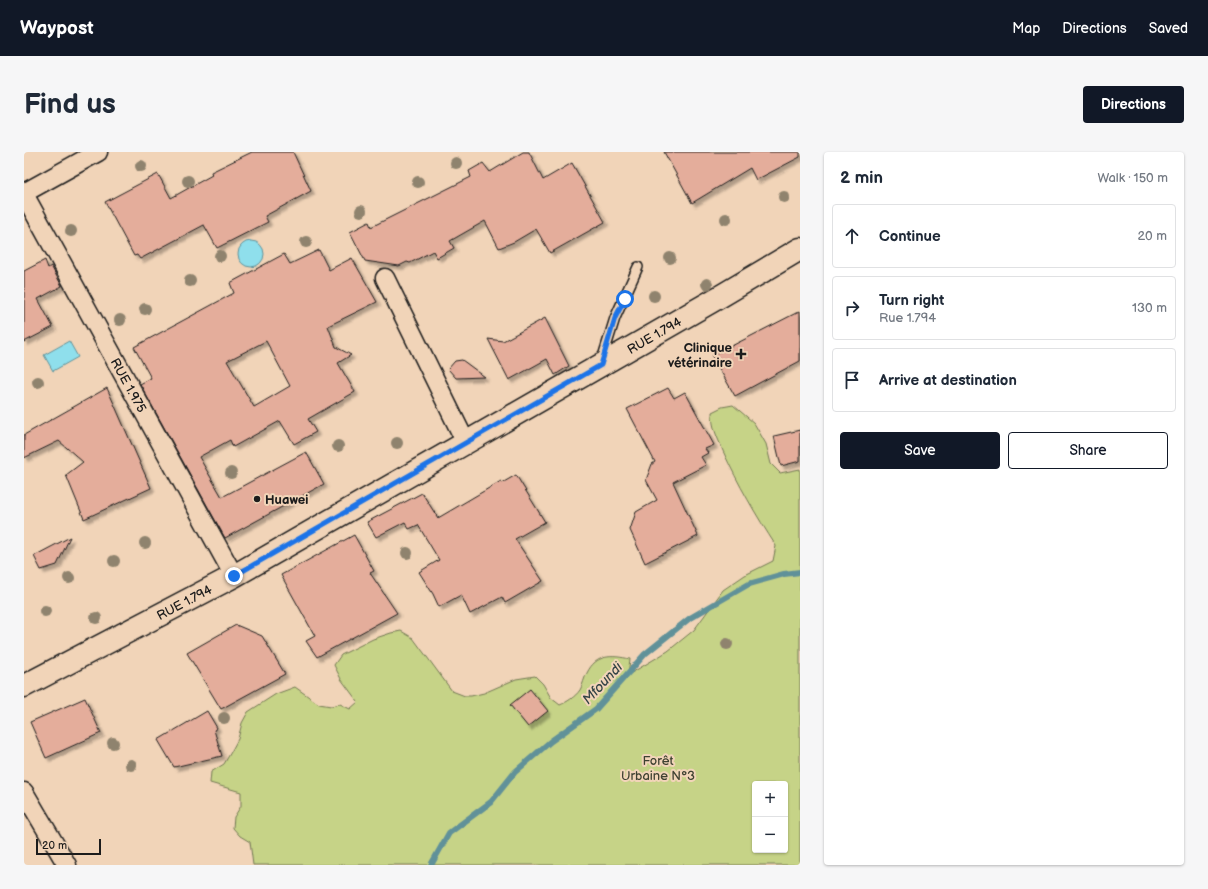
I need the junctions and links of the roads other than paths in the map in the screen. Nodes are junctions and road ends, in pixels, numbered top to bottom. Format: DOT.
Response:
graph roads {
  1 [pos="98,152"];
  2 [pos="24,193"];
  3 [pos="800,249"];
  4 [pos="638,267"];
  5 [pos="385,278"];
  6 [pos="601,365"];
  7 [pos="466,443"];
  8 [pos="234,576"];
  9 [pos="24,686"];
  10 [pos="24,792"];
  11 [pos="67,865"];
  1 -- 2 [label="street"];
  2 -- 8 [label="street, RUE 1.975"];
  3 -- 6 [label="street, RUE 1.794"];
  4 -- 6 [label="lane"];
  5 -- 7 [label="street"];
  6 -- 7 [label="street, RUE 1.794"];
  7 -- 8 [label="street, RUE 1.794"];
  8 -- 9 [label="street, RUE 1.794"];
  10 -- 11 [label="street"];
}
